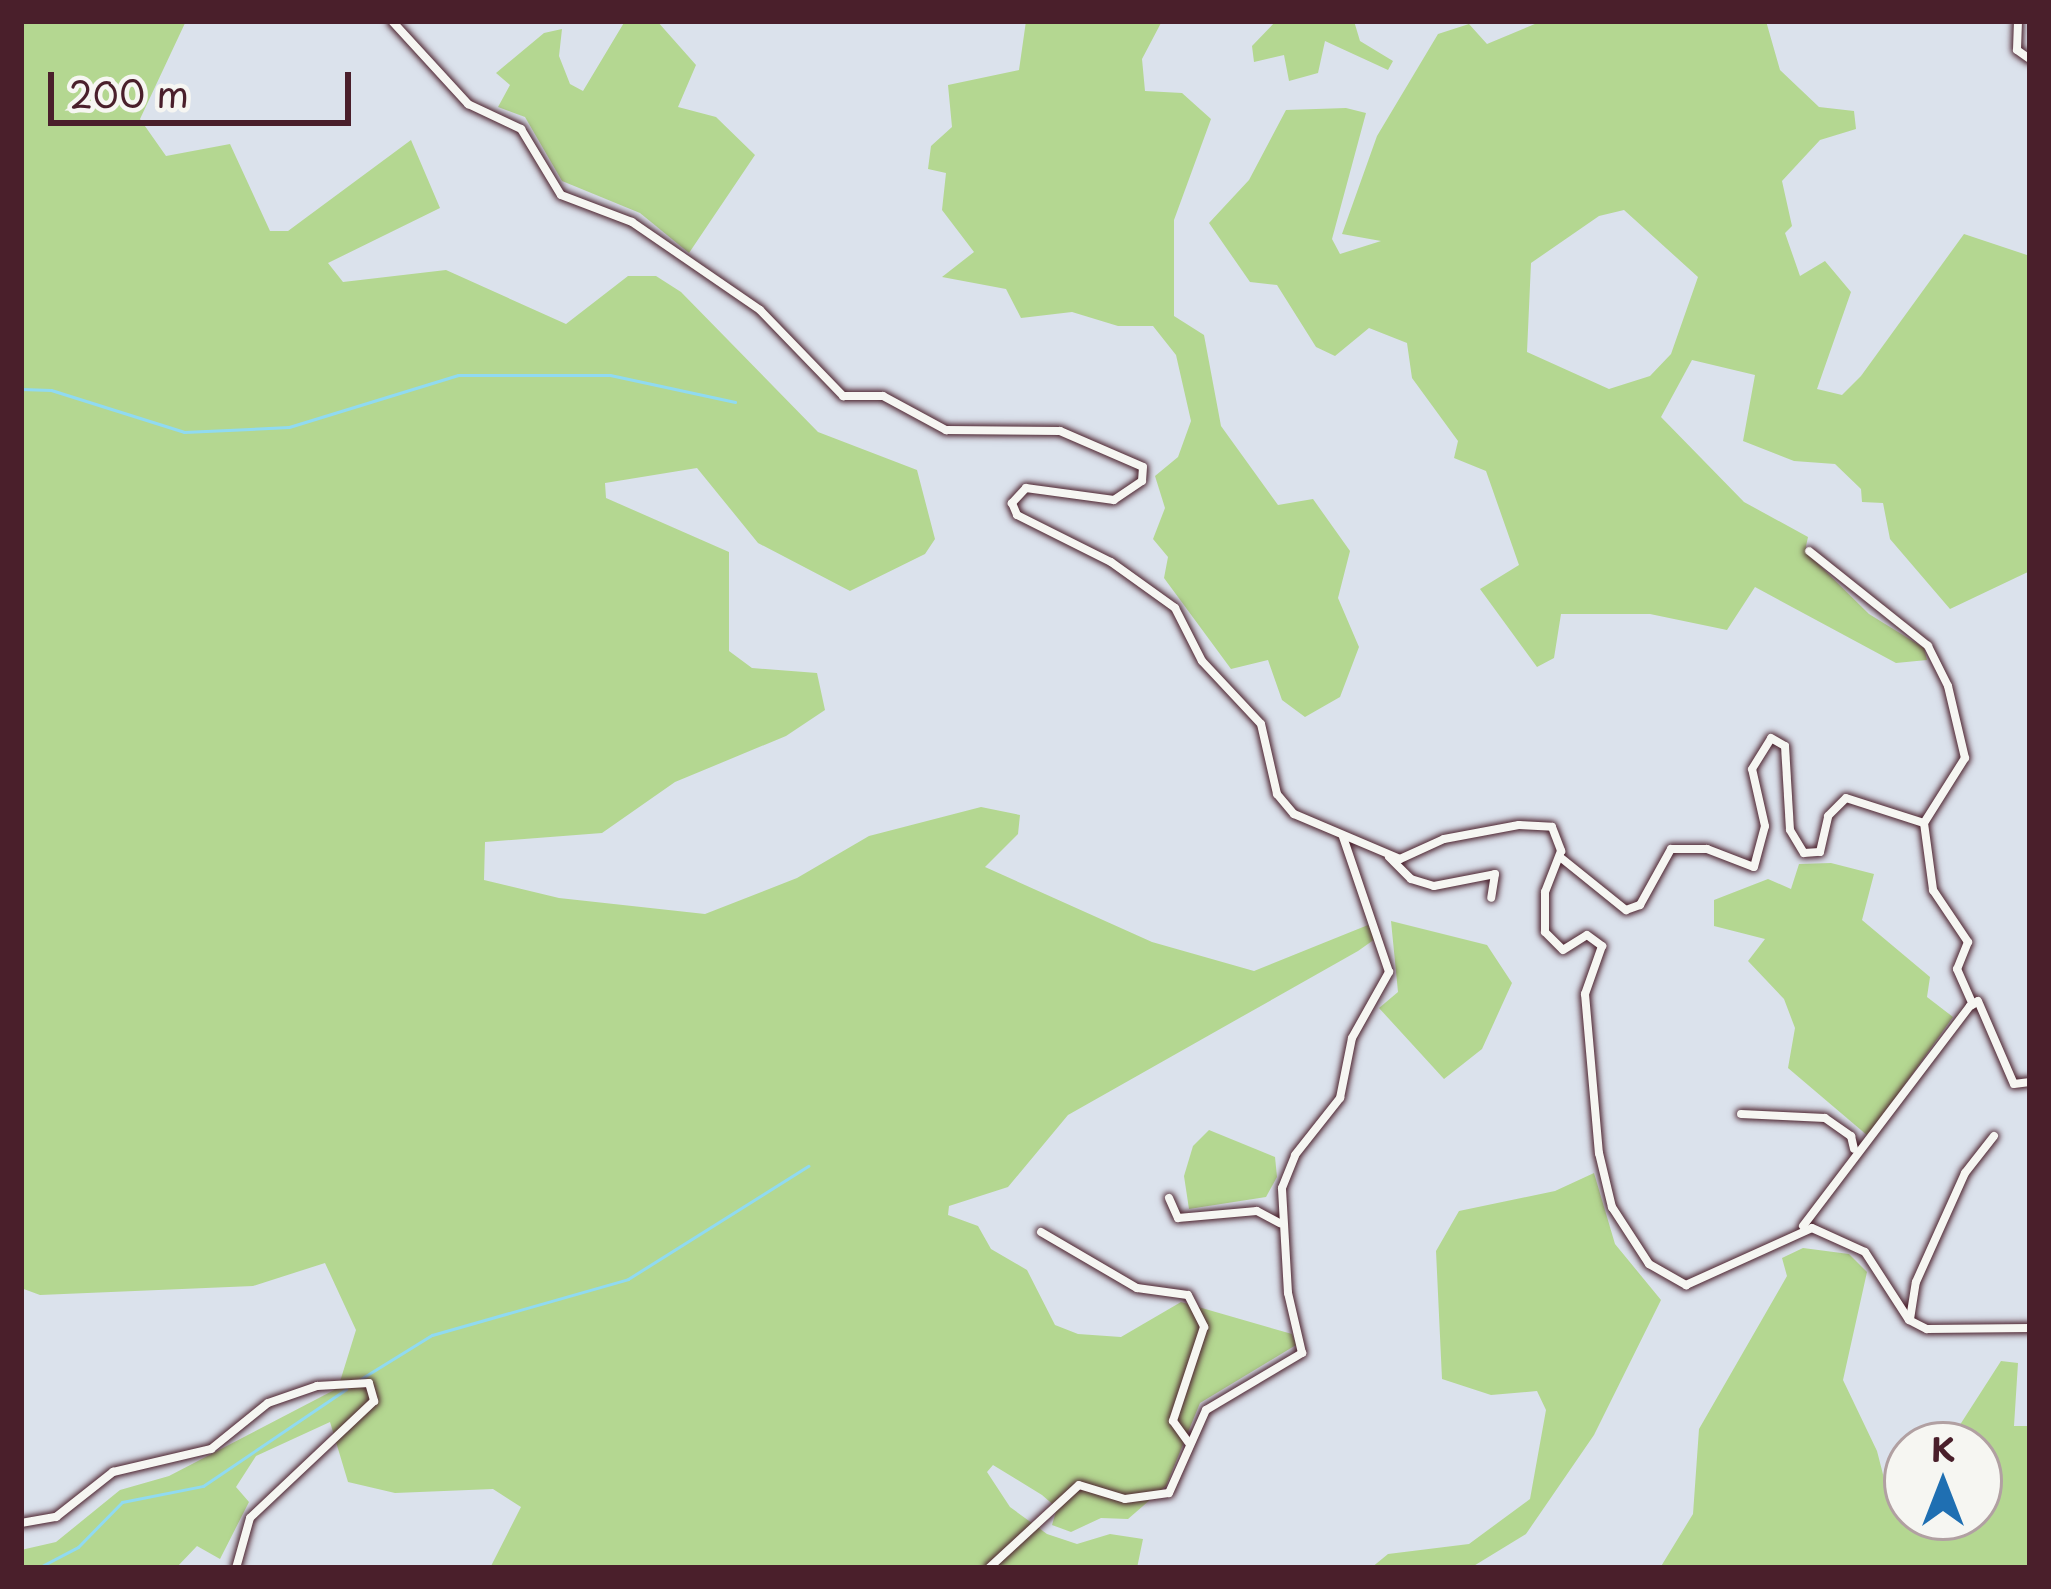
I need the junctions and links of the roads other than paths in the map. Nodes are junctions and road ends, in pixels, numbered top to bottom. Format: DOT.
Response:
graph roads {
  1 [pos="392,21"];
  2 [pos="2018,21"];
  3 [pos="2030,58"];
  4 [pos="1809,551"];
  5 [pos="1924,824"];
  6 [pos="1343,837"];
  7 [pos="1388,856"];
  8 [pos="1560,856"];
  9 [pos="1491,898"];
  10 [pos="1973,1005"];
  11 [pos="2030,1082"];
  12 [pos="1742,1114"];
  13 [pos="1994,1136"];
  14 [pos="1855,1149"];
  15 [pos="1168,1198"];
  16 [pos="1281,1224"];
  17 [pos="1802,1228"];
  18 [pos="1041,1232"];
  19 [pos="1910,1320"];
  20 [pos="2030,1328"];
  21 [pos="1188,1442"];
  22 [pos="21,1522"];
  23 [pos="236,1568"];
  24 [pos="989,1568"];
  1 -- 6 [label="street"];
  2 -- 3 [label="street"];
  4 -- 5 [label="street"];
  5 -- 8 [label="street"];
  5 -- 10 [label="street"];
  6 -- 7 [label="street"];
  6 -- 16 [label="street"];
  7 -- 8 [label="street"];
  7 -- 9 [label="street"];
  8 -- 17 [label="street"];
  10 -- 11 [label="street"];
  10 -- 14 [label="street"];
  12 -- 14 [label="street"];
  13 -- 19 [label="street"];
  14 -- 17 [label="street"];
  15 -- 16 [label="street"];
  16 -- 21 [label="street"];
  17 -- 19 [label="street"];
  18 -- 21 [label="street"];
  19 -- 20 [label="street"];
  21 -- 24 [label="street"];
  22 -- 23 [label="street"];
}
